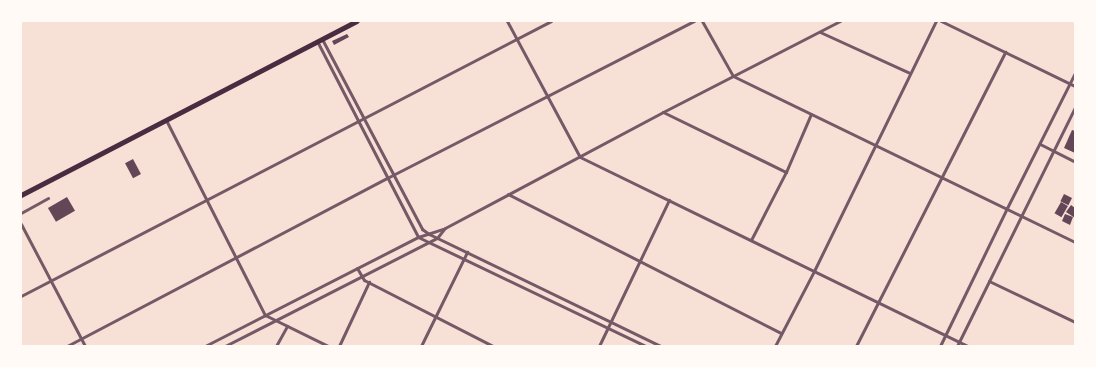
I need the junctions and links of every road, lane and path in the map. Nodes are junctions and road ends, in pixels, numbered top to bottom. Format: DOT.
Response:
graph roads {
  1 [pos="357,21"];
  2 [pos="507,21"];
  3 [pos="551,21"];
  4 [pos="694,21"];
  5 [pos="702,21"];
  6 [pos="840,21"];
  7 [pos="936,21"];
  8 [pos="941,21"];
  9 [pos="820,32"];
  10 [pos="322,39"];
  11 [pos="516,39"];
  12 [pos="317,41"];
  13 [pos="1005,52"];
  14 [pos="910,73"];
  15 [pos="1075,73"];
  16 [pos="733,76"];
  17 [pos="1070,83"];
  18 [pos="1075,86"];
  19 [pos="546,96"];
  20 [pos="1075,107"];
  21 [pos="663,112"];
  22 [pos="811,114"];
  23 [pos="364,118"];
  24 [pos="166,120"];
  25 [pos="358,122"];
  26 [pos="1040,144"];
  27 [pos="875,145"];
  28 [pos="1053,151"];
  29 [pos="580,157"];
  30 [pos="1075,162"];
  31 [pos="786,172"];
  32 [pos="393,176"];
  33 [pos="941,176"];
  34 [pos="387,178"];
  35 [pos="508,194"];
  36 [pos="21,195"];
  37 [pos="48,198"];
  38 [pos="207,199"];
  39 [pos="669,200"];
  40 [pos="1007,208"];
  41 [pos="21,213"];
  42 [pos="1023,216"];
  43 [pos="21,224"];
  44 [pos="445,228"];
  45 [pos="429,234"];
  46 [pos="418,237"];
  47 [pos="437,238"];
  48 [pos="751,240"];
  49 [pos="428,242"];
  50 [pos="1075,242"];
  51 [pos="467,252"];
  52 [pos="236,258"];
  53 [pos="463,258"];
  54 [pos="640,261"];
  55 [pos="357,268"];
  56 [pos="814,271"];
  57 [pos="361,276"];
  58 [pos="50,281"];
  59 [pos="990,281"];
  60 [pos="370,282"];
  61 [pos="21,296"];
  62 [pos="878,302"];
  63 [pos="265,316"];
  64 [pos="435,316"];
  65 [pos="275,320"];
  66 [pos="611,321"];
  67 [pos="1075,322"];
  68 [pos="287,326"];
  69 [pos="608,327"];
  70 [pos="781,333"];
  71 [pos="946,335"];
  72 [pos="81,339"];
  73 [pos="959,342"];
  74 [pos="67,346"];
  75 [pos="85,346"];
  76 [pos="205,346"];
  77 [pos="225,346"];
  78 [pos="276,346"];
  79 [pos="328,346"];
  80 [pos="339,346"];
  81 [pos="421,346"];
  82 [pos="493,346"];
  83 [pos="599,346"];
  84 [pos="645,346"];
  85 [pos="661,346"];
  86 [pos="775,346"];
  87 [pos="856,346"];
  88 [pos="940,346"];
  89 [pos="957,346"];
  90 [pos="968,346"];
  1 -- 10 [label="highway"];
  2 -- 11 [label="street"];
  3 -- 11 [label="street"];
  4 -- 19 [label="street"];
  5 -- 16 [label="street"];
  6 -- 9 [label="street"];
  7 -- 14 [label="street"];
  8 -- 13 [label="street"];
  9 -- 14 [label="street"];
  9 -- 16 [label="street"];
  10 -- 12 [label="highway"];
  10 -- 23 [label="street"];
  11 -- 19 [label="street"];
  11 -- 23 [label="street"];
  12 -- 24 [label="highway"];
  12 -- 25 [label="street"];
  13 -- 17 [label="street"];
  13 -- 33 [label="street"];
  14 -- 27 [label="street"];
  15 -- 17 [label="street"];
  16 -- 21 [label="street"];
  16 -- 22 [label="street"];
  17 -- 18 [label="street"];
  17 -- 26 [label="street"];
  19 -- 29 [label="street"];
  19 -- 32 [label="street"];
  20 -- 28 [label="street"];
  21 -- 29 [label="street"];
  21 -- 31 [label="street"];
  22 -- 27 [label="street"];
  22 -- 31 [label="street"];
  23 -- 25 [label="street"];
  23 -- 32 [label="street"];
  24 -- 36 [label="highway"];
  24 -- 38 [label="street"];
  25 -- 34 [label="street"];
  25 -- 38 [label="street"];
  26 -- 28 [label="street"];
  26 -- 40 [label="street"];
  27 -- 33 [label="street"];
  27 -- 56 [label="street"];
  28 -- 30 [label="street"];
  28 -- 42 [label="street"];
  29 -- 35 [label="street"];
  29 -- 39 [label="street"];
  31 -- 48 [label="street"];
  32 -- 34 [label="street"];
  32 -- 45 [label="street"];
  33 -- 40 [label="street"];
  33 -- 62 [label="street"];
  34 -- 46 [label="street"];
  34 -- 52 [label="street"];
  35 -- 44 [label="street"];
  35 -- 54 [label="street"];
  37 -- 41 [label="street"];
  38 -- 52 [label="street"];
  38 -- 58 [label="street"];
  39 -- 48 [label="street"];
  39 -- 54 [label="street"];
  40 -- 42 [label="street"];
  40 -- 71 [label="street"];
  42 -- 50 [label="street"];
  42 -- 59 [label="street"];
  43 -- 58 [label="street"];
  44 -- 45 [label="street"];
  44 -- 47 [label="street"];
  45 -- 46 [label="street"];
  45 -- 47 [label="street"];
  46 -- 49 [label="street"];
  46 -- 55 [label="street"];
  47 -- 49 [label="street"];
  47 -- 51 [label="street"];
  48 -- 56 [label="street"];
  49 -- 53 [label="street"];
  49 -- 57 [label="street"];
  51 -- 53 [label="street"];
  51 -- 66 [label="street"];
  52 -- 63 [label="street"];
  52 -- 72 [label="street"];
  53 -- 64 [label="street"];
  53 -- 69 [label="street"];
  54 -- 66 [label="street"];
  54 -- 70 [label="street"];
  55 -- 57 [label="street"];
  55 -- 63 [label="street"];
  56 -- 62 [label="street"];
  56 -- 70 [label="street"];
  57 -- 60 [label="street"];
  57 -- 65 [label="street"];
  58 -- 61 [label="street"];
  58 -- 72 [label="street"];
  59 -- 67 [label="street"];
  59 -- 73 [label="street"];
  60 -- 64 [label="street"];
  60 -- 80 [label="street"];
  62 -- 71 [label="street"];
  62 -- 87 [label="street"];
  63 -- 65 [label="street"];
  63 -- 76 [label="street"];
  64 -- 81 [label="street"];
  64 -- 82 [label="street"];
  65 -- 68 [label="street"];
  65 -- 77 [label="street"];
  66 -- 69 [label="street"];
  66 -- 85 [label="street"];
  68 -- 78 [label="street"];
  68 -- 79 [label="street"];
  69 -- 83 [label="street"];
  69 -- 84 [label="street"];
  70 -- 86 [label="street"];
  71 -- 73 [label="street"];
  71 -- 88 [label="street"];
  72 -- 74 [label="street"];
  72 -- 75 [label="street"];
  73 -- 89 [label="street"];
  73 -- 90 [label="street"];
}
